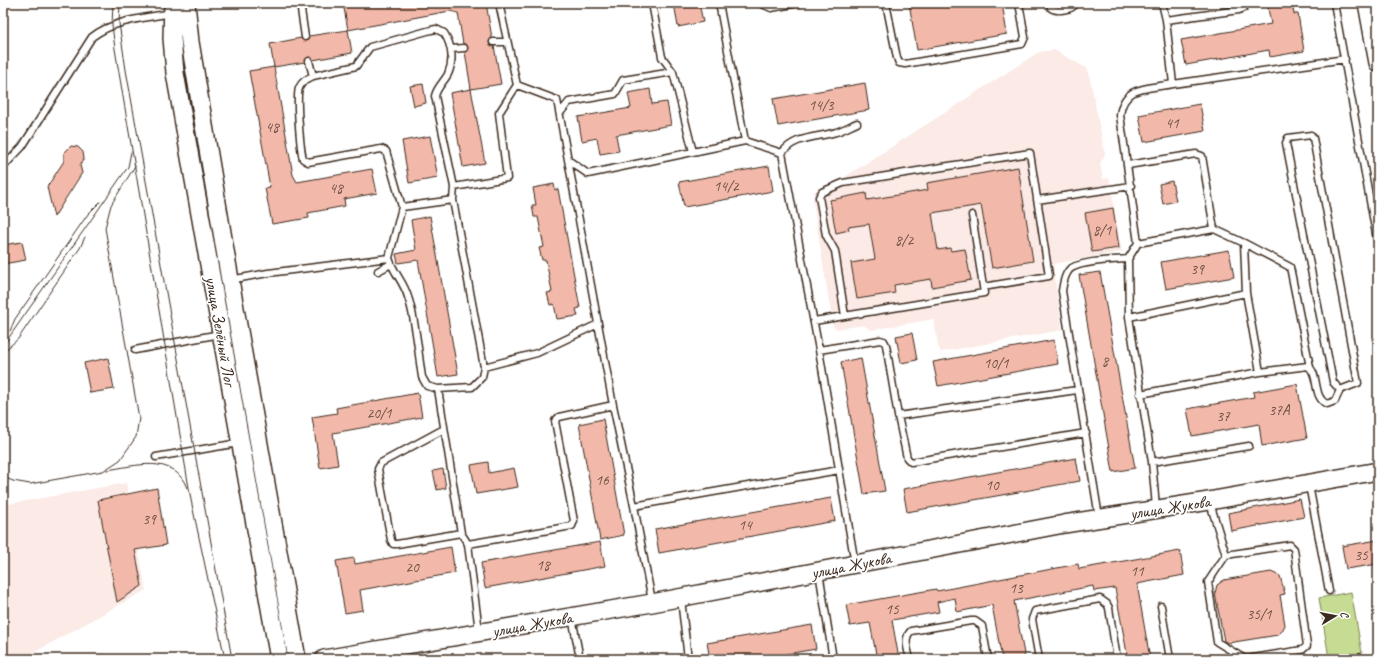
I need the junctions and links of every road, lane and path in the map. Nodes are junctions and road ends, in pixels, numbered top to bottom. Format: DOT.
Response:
graph roads {
  1 [pos="186,3"];
  2 [pos="300,3"];
  3 [pos="499,3"];
  4 [pos="652,3"];
  5 [pos="719,3"];
  6 [pos="760,3"];
  7 [pos="799,3"];
  8 [pos="886,3"];
  9 [pos="1019,3"];
  10 [pos="1049,3"];
  11 [pos="1076,3"];
  12 [pos="1162,3"];
  13 [pos="1245,3"];
  14 [pos="1334,3"];
  15 [pos="1367,3"];
  16 [pos="172,8"];
  17 [pos="1166,20"];
  18 [pos="305,37"];
  19 [pos="493,42"];
  20 [pos="506,42"];
  21 [pos="464,48"];
  22 [pos="451,49"];
  23 [pos="1345,59"];
  24 [pos="309,61"];
  25 [pos="1378,63"];
  26 [pos="673,72"];
  27 [pos="313,76"];
  28 [pos="517,84"];
  29 [pos="1173,84"];
  30 [pos="560,113"];
  31 [pos="857,123"];
  32 [pos="745,141"];
  33 [pos="693,152"];
  34 [pos="782,153"];
  35 [pos="568,160"];
  36 [pos="1128,165"];
  37 [pos="3,167"];
  38 [pos="1130,186"];
  39 [pos="454,187"];
  40 [pos="453,200"];
  41 [pos="1038,200"];
  42 [pos="402,207"];
  43 [pos="972,214"];
  44 [pos="1214,229"];
  45 [pos="1244,243"];
  46 [pos="1138,244"];
  47 [pos="1378,245"];
  48 [pos="389,258"];
  49 [pos="1128,259"];
  50 [pos="391,264"];
  51 [pos="378,271"];
  52 [pos="230,280"];
  53 [pos="983,287"];
  54 [pos="1246,293"];
  55 [pos="845,316"];
  56 [pos="1129,316"];
  57 [pos="814,321"];
  58 [pos="598,324"];
  59 [pos="221,334"];
  60 [pos="135,350"];
  61 [pos="819,350"];
  62 [pos="484,367"];
  63 [pos="1310,367"];
  64 [pos="1260,372"];
  65 [pos="438,389"];
  66 [pos="1077,390"];
  67 [pos="1340,390"];
  68 [pos="1140,394"];
  69 [pos="614,405"];
  70 [pos="898,416"];
  71 [pos="444,429"];
  72 [pos="1086,433"];
  73 [pos="241,443"];
  74 [pos="1249,446"];
  75 [pos="156,457"];
  76 [pos="1152,462"];
  77 [pos="839,470"];
  78 [pos="1378,471"];
  79 [pos="1308,484"];
  80 [pos="1209,501"];
  81 [pos="634,506"];
  82 [pos="1156,509"];
  83 [pos="1099,518"];
  84 [pos="461,532"];
  85 [pos="468,544"];
  86 [pos="1226,555"];
  87 [pos="855,564"];
  88 [pos="818,571"];
  89 [pos="1329,591"];
  90 [pos="680,597"];
  91 [pos="652,603"];
  92 [pos="1161,606"];
  93 [pos="572,617"];
  94 [pos="479,633"];
  95 [pos="279,659"];
  96 [pos="297,659"];
  97 [pos="324,659"];
  98 [pos="580,659"];
  99 [pos="688,659"];
  100 [pos="833,659"];
  101 [pos="910,659"];
  102 [pos="988,659"];
  103 [pos="1039,659"];
  104 [pos="1116,659"];
  105 [pos="1170,659"];
  106 [pos="1246,659"];
  1 -- 52 [label="main road, улица Зелёный Лог"];
  2 -- 18 [label="lane"];
  3 -- 20 [label="lane"];
  4 -- 26 [label="lane"];
  5 -- 32 [label="lane"];
  6 -- 7 [label="lane"];
  8 -- 9 [label="lane"];
  10 -- 11 [label="lane"];
  12 -- 17 [label="lane"];
  13 -- 17 [label="lane"];
  14 -- 23 [label="lane"];
  15 -- 25 [label="main road"];
  16 -- 37 [label="lane"];
  16 -- 59 [label="main road, улица Зелёный Лог"];
  17 -- 29 [label="lane"];
  19 -- 20 [label="lane"];
  20 -- 28 [label="lane"];
  21 -- 22 [label="lane"];
  22 -- 27 [label="lane"];
  22 -- 39 [label="lane"];
  23 -- 29 [label="lane"];
  23 -- 47 [label="lane"];
  24 -- 27 [label="lane"];
  26 -- 30 [label="lane"];
  26 -- 33 [label="lane"];
  27 -- 42 [label="lane"];
  28 -- 30 [label="lane"];
  28 -- 39 [label="lane"];
  29 -- 36 [label="lane"];
  30 -- 35 [label="lane"];
  31 -- 34 [label="lane"];
  32 -- 33 [label="lane"];
  32 -- 34 [label="lane"];
  33 -- 35 [label="lane"];
  34 -- 57 [label="lane"];
  35 -- 58 [label="lane"];
  36 -- 38 [label="lane"];
  36 -- 44 [label="lane"];
  38 -- 41 [label="lane"];
  38 -- 46 [label="lane"];
  39 -- 40 [label="lane"];
  40 -- 42 [label="lane"];
  40 -- 62 [label="lane"];
  41 -- 53 [label="lane"];
  41 -- 55 [label="lane"];
  42 -- 48 [label="lane"];
  43 -- 53 [label="lane"];
  44 -- 45 [label="lane"];
  44 -- 46 [label="lane"];
  45 -- 54 [label="lane"];
  45 -- 63 [label="lane"];
  46 -- 49 [label="lane"];
  48 -- 50 [label="lane"];
  48 -- 52 [label="lane"];
  49 -- 56 [label="lane"];
  49 -- 66 [label="lane"];
  50 -- 51 [label="lane"];
  50 -- 65 [label="lane"];
  52 -- 96 [label="main road, улица Зелёный Лог"];
  53 -- 55 [label="lane"];
  54 -- 56 [label="lane"];
  54 -- 64 [label="lane"];
  55 -- 57 [label="lane"];
  56 -- 68 [label="lane"];
  57 -- 61 [label="lane"];
  58 -- 62 [label="lane"];
  58 -- 69 [label="lane"];
  59 -- 60 [label="lane"];
  59 -- 73 [label="main road, улица Зелёный Лог"];
  61 -- 70 [label="lane"];
  61 -- 77 [label="lane"];
  62 -- 65 [label="lane"];
  63 -- 64 [label="lane"];
  63 -- 67 [label="lane"];
  64 -- 68 [label="lane"];
  65 -- 71 [label="lane"];
  66 -- 70 [label="lane"];
  66 -- 72 [label="lane"];
  67 -- 67 [label="lane"];
  68 -- 76 [label="lane"];
  69 -- 81 [label="lane"];
  69 -- 85 [label="lane"];
  70 -- 72 [label="lane"];
  71 -- 84 [label="lane"];
  71 -- 84 [label="lane"];
  72 -- 83 [label="lane"];
  73 -- 75 [label="lane"];
  73 -- 95 [label="main road, улица Зелёный Лог"];
  74 -- 76 [label="lane"];
  76 -- 82 [label="lane"];
  77 -- 81 [label="lane"];
  77 -- 87 [label="lane"];
  78 -- 79 [label="main road, улица Жукова"];
  79 -- 80 [label="main road, улица Жукова"];
  79 -- 89 [label="lane"];
  80 -- 82 [label="main road, улица Жукова"];
  80 -- 86 [label="lane"];
  81 -- 91 [label="lane"];
  82 -- 83 [label="main road, улица Жукова"];
  83 -- 87 [label="main road, улица Жукова"];
  84 -- 85 [label="lane"];
  85 -- 94 [label="lane"];
  86 -- 106 [label="lane"];
  86 -- 106 [label="lane"];
  87 -- 88 [label="main road, улица Жукова"];
  88 -- 90 [label="main road, улица Жукова"];
  88 -- 100 [label="lane"];
  90 -- 91 [label="main road, улица Жукова"];
  90 -- 99 [label="lane"];
  91 -- 93 [label="main road, улица Жукова"];
  92 -- 105 [label="lane"];
  93 -- 94 [label="main road, улица Жукова"];
  93 -- 98 [label="lane"];
  94 -- 97 [label="main road, улица Жукова"];
  101 -- 102 [label="lane"];
  103 -- 104 [label="lane"];
}
